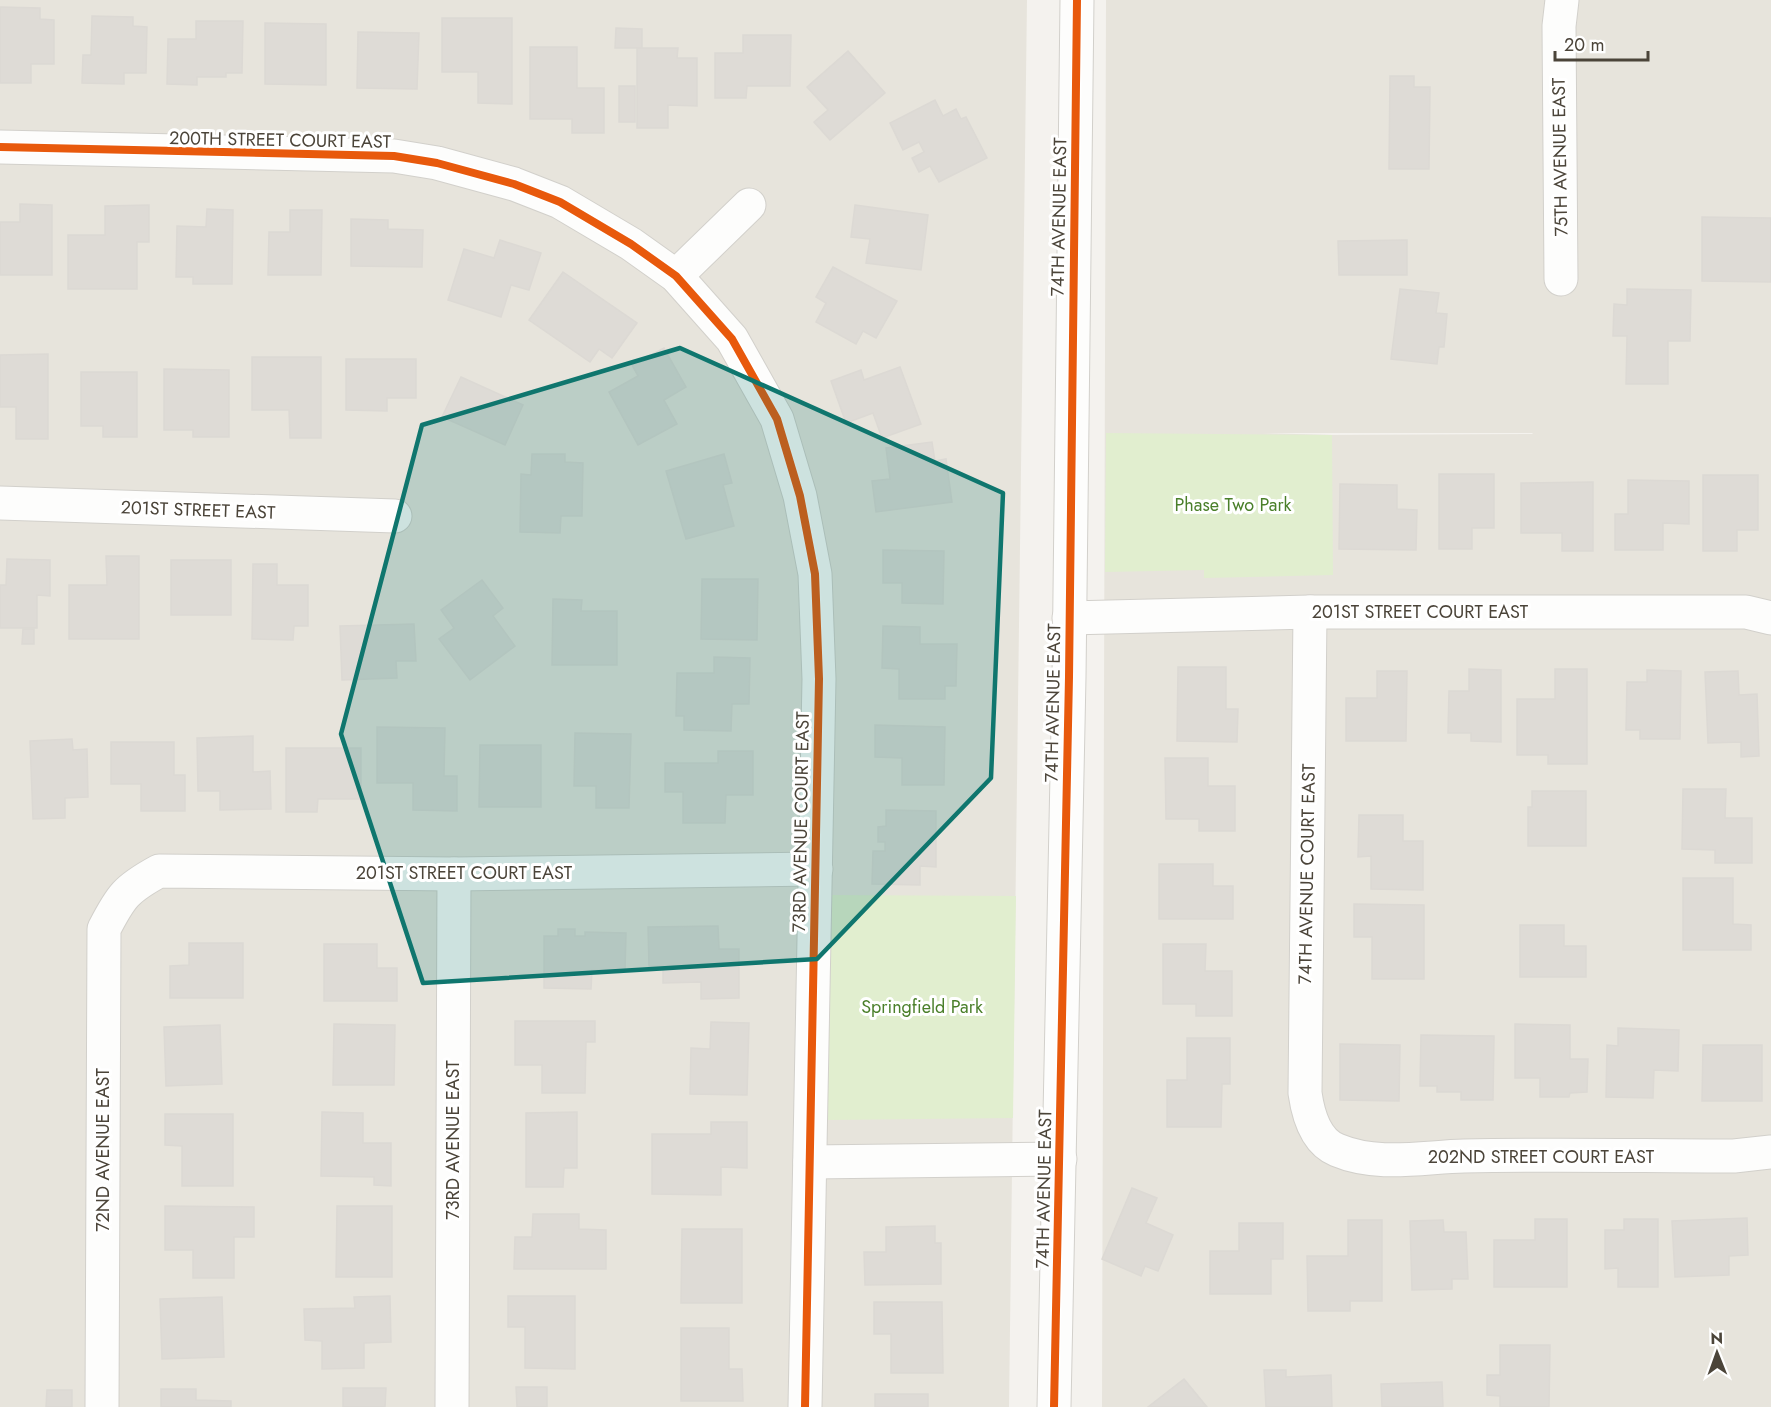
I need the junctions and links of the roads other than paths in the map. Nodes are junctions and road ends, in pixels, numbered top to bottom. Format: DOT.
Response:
graph roads {
  1 [pos="1077,0"];
  2 [pos="1562,0"];
  3 [pos="0,147"];
  4 [pos="749,205"];
  5 [pos="676,276"];
  6 [pos="1561,279"];
  7 [pos="0,503"];
  8 [pos="395,516"];
  9 [pos="1310,612"];
  10 [pos="1069,618"];
  11 [pos="1771,618"];
  12 [pos="816,869"];
  13 [pos="454,874"];
  14 [pos="120,897"];
  15 [pos="1319,1133"];
  16 [pos="1771,1152"];
  17 [pos="1060,1160"];
  18 [pos="810,1162"];
  19 [pos="102,1407"];
  20 [pos="452,1407"];
  21 [pos="805,1407"];
  22 [pos="1054,1407"];
  1 -- 10 [label="street, 74TH AVENUE EAST"];
  2 -- 6 [label="street, 75TH AVENUE EAST"];
  3 -- 5 [label="street, 200TH STREET COURT EAST"];
  4 -- 5 [label="street"];
  5 -- 12 [label="street, 73RD AVENUE COURT EAST"];
  7 -- 8 [label="street, 201ST STREET EAST"];
  9 -- 10 [label="street, 201ST STREET COURT EAST"];
  9 -- 11 [label="street, 201ST STREET COURT EAST"];
  9 -- 15 [label="street, 74TH AVENUE COURT EAST"];
  10 -- 17 [label="street, 74TH AVENUE EAST"];
  12 -- 13 [label="street, 201ST STREET COURT EAST"];
  12 -- 18 [label="street, 73RD AVENUE COURT EAST"];
  13 -- 14 [label="street, 201ST STREET COURT EAST"];
  13 -- 20 [label="street, 73RD AVENUE EAST"];
  14 -- 19 [label="street, 72ND AVENUE EAST"];
  15 -- 16 [label="street, 202ND STREET COURT EAST"];
  17 -- 18 [label="street"];
  17 -- 22 [label="street, 74TH AVENUE EAST"];
  18 -- 21 [label="street, 73RD AVENUE COURT EAST"];
}
